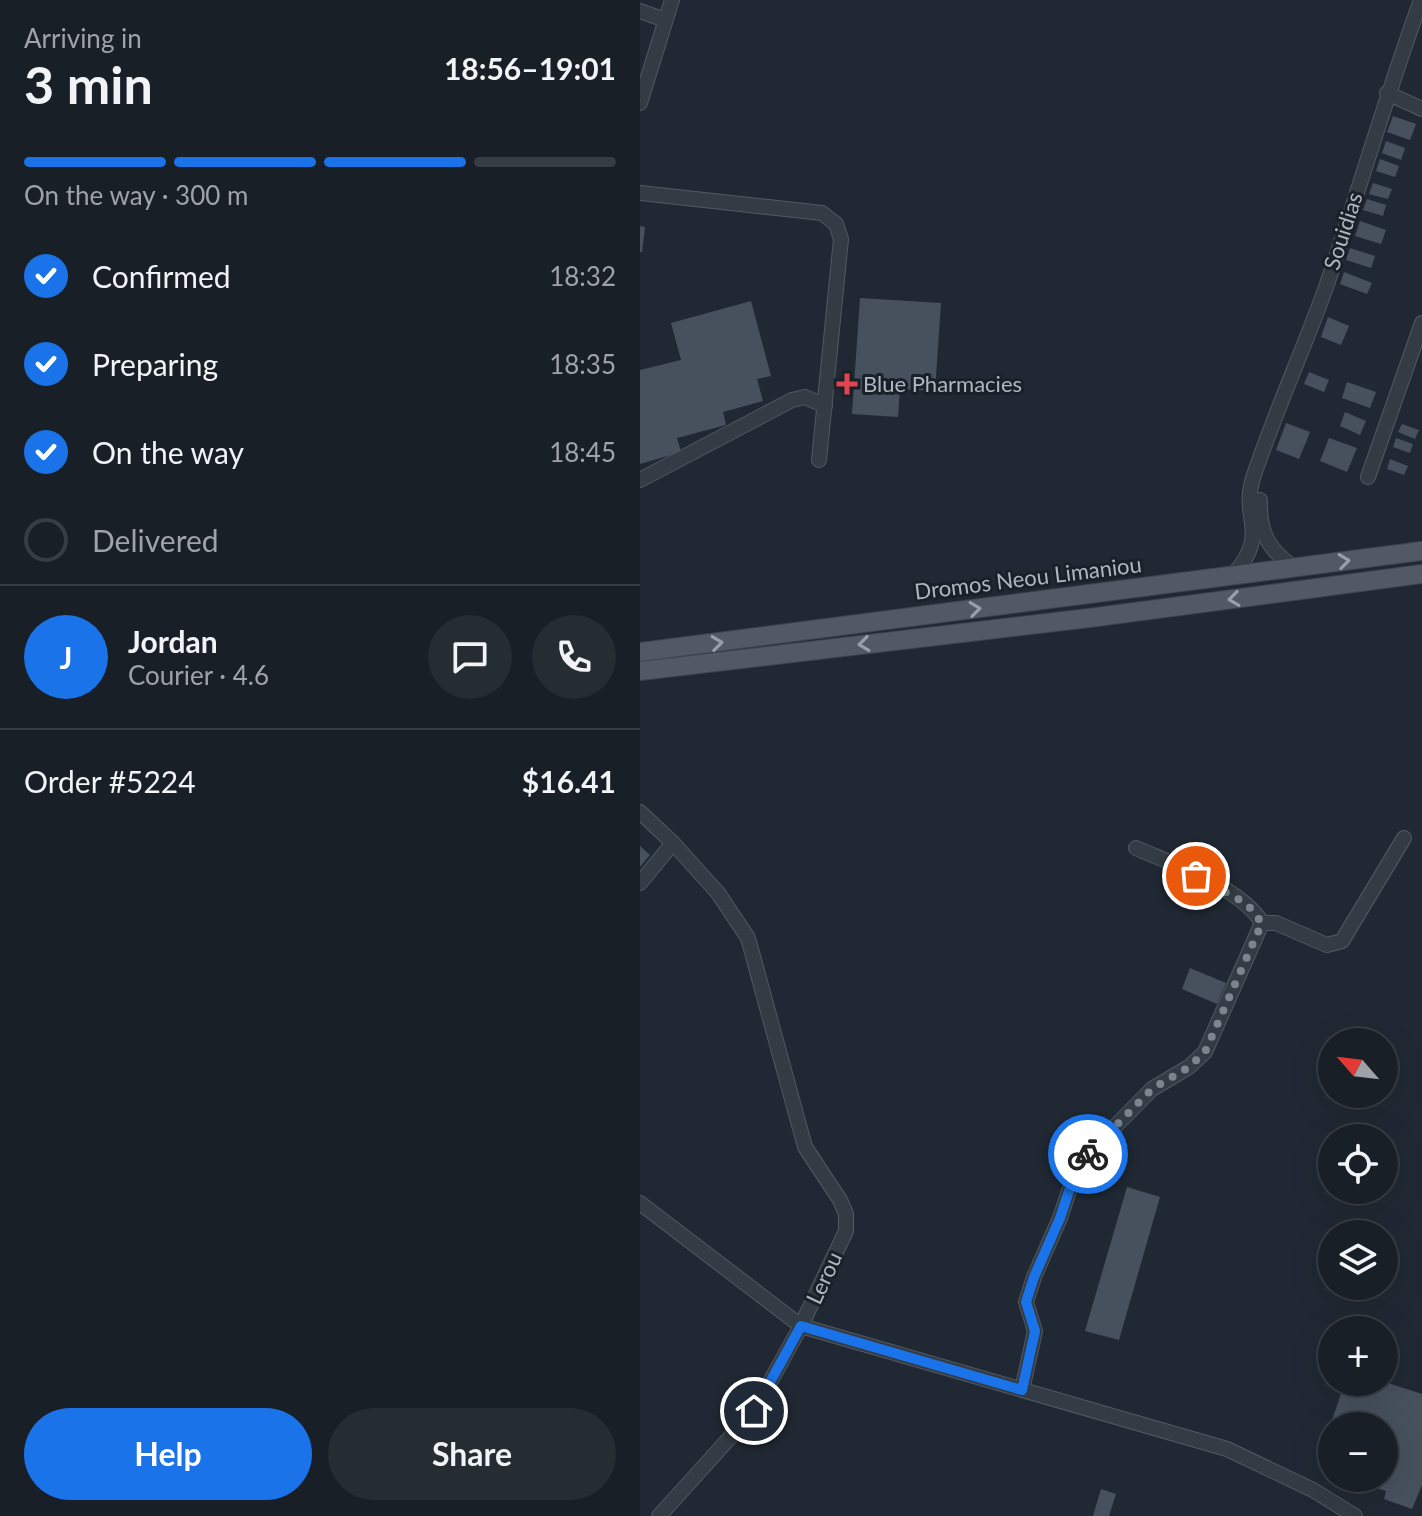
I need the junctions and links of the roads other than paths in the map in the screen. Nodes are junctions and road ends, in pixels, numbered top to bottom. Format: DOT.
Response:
graph roads {
  1 [pos="672,0"];
  2 [pos="1421,0"];
  3 [pos="640,11"];
  4 [pos="665,20"];
  5 [pos="1387,93"];
  6 [pos="640,103"];
  7 [pos="1422,109"];
  8 [pos="640,193"];
  9 [pos="1422,323"];
  10 [pos="825,406"];
  11 [pos="1261,459"];
  12 [pos="819,460"];
  13 [pos="1368,477"];
  14 [pos="640,480"];
  15 [pos="1422,551"];
  16 [pos="1293,567"];
  17 [pos="1422,574"];
  18 [pos="1233,575"];
  19 [pos="640,652"];
  20 [pos="640,671"];
  21 [pos="640,812"];
  22 [pos="1404,838"];
  23 [pos="673,843"];
  24 [pos="1136,848"];
  25 [pos="640,883"];
  26 [pos="1262,923"];
  27 [pos="640,1203"];
  28 [pos="801,1326"];
  29 [pos="1022,1390"];
  30 [pos="659,1516"];
  31 [pos="1355,1516"];
  1 -- 4 [label="street"];
  2 -- 5 [label="street, Souidias"];
  3 -- 4 [label="street"];
  4 -- 6 [label="street"];
  5 -- 7 [label="street"];
  5 -- 11 [label="street, Souidias"];
  8 -- 10 [label="street"];
  9 -- 13 [label="street"];
  10 -- 12 [label="street"];
  10 -- 14 [label="street"];
  11 -- 16 [label="street, Souidias"];
  11 -- 18 [label="street, Souidias"];
  16 -- 15 [label="main road, Dromos Neou Limaniou, one-way"];
  16 -- 18 [label="main road, Dromos Neou Limaniou"];
  17 -- 20 [label="main road, one-way"];
  19 -- 18 [label="main road, Dromos Neou Limaniou, one-way"];
  21 -- 23 [label="street"];
  22 -- 26 [label="street"];
  23 -- 25 [label="street"];
  23 -- 28 [label="street, Lerou"];
  24 -- 26 [label="street"];
  26 -- 29 [label="street"];
  27 -- 28 [label="street"];
  28 -- 29 [label="street"];
  28 -- 30 [label="street, Lerou"];
  29 -- 31 [label="street"];
}
